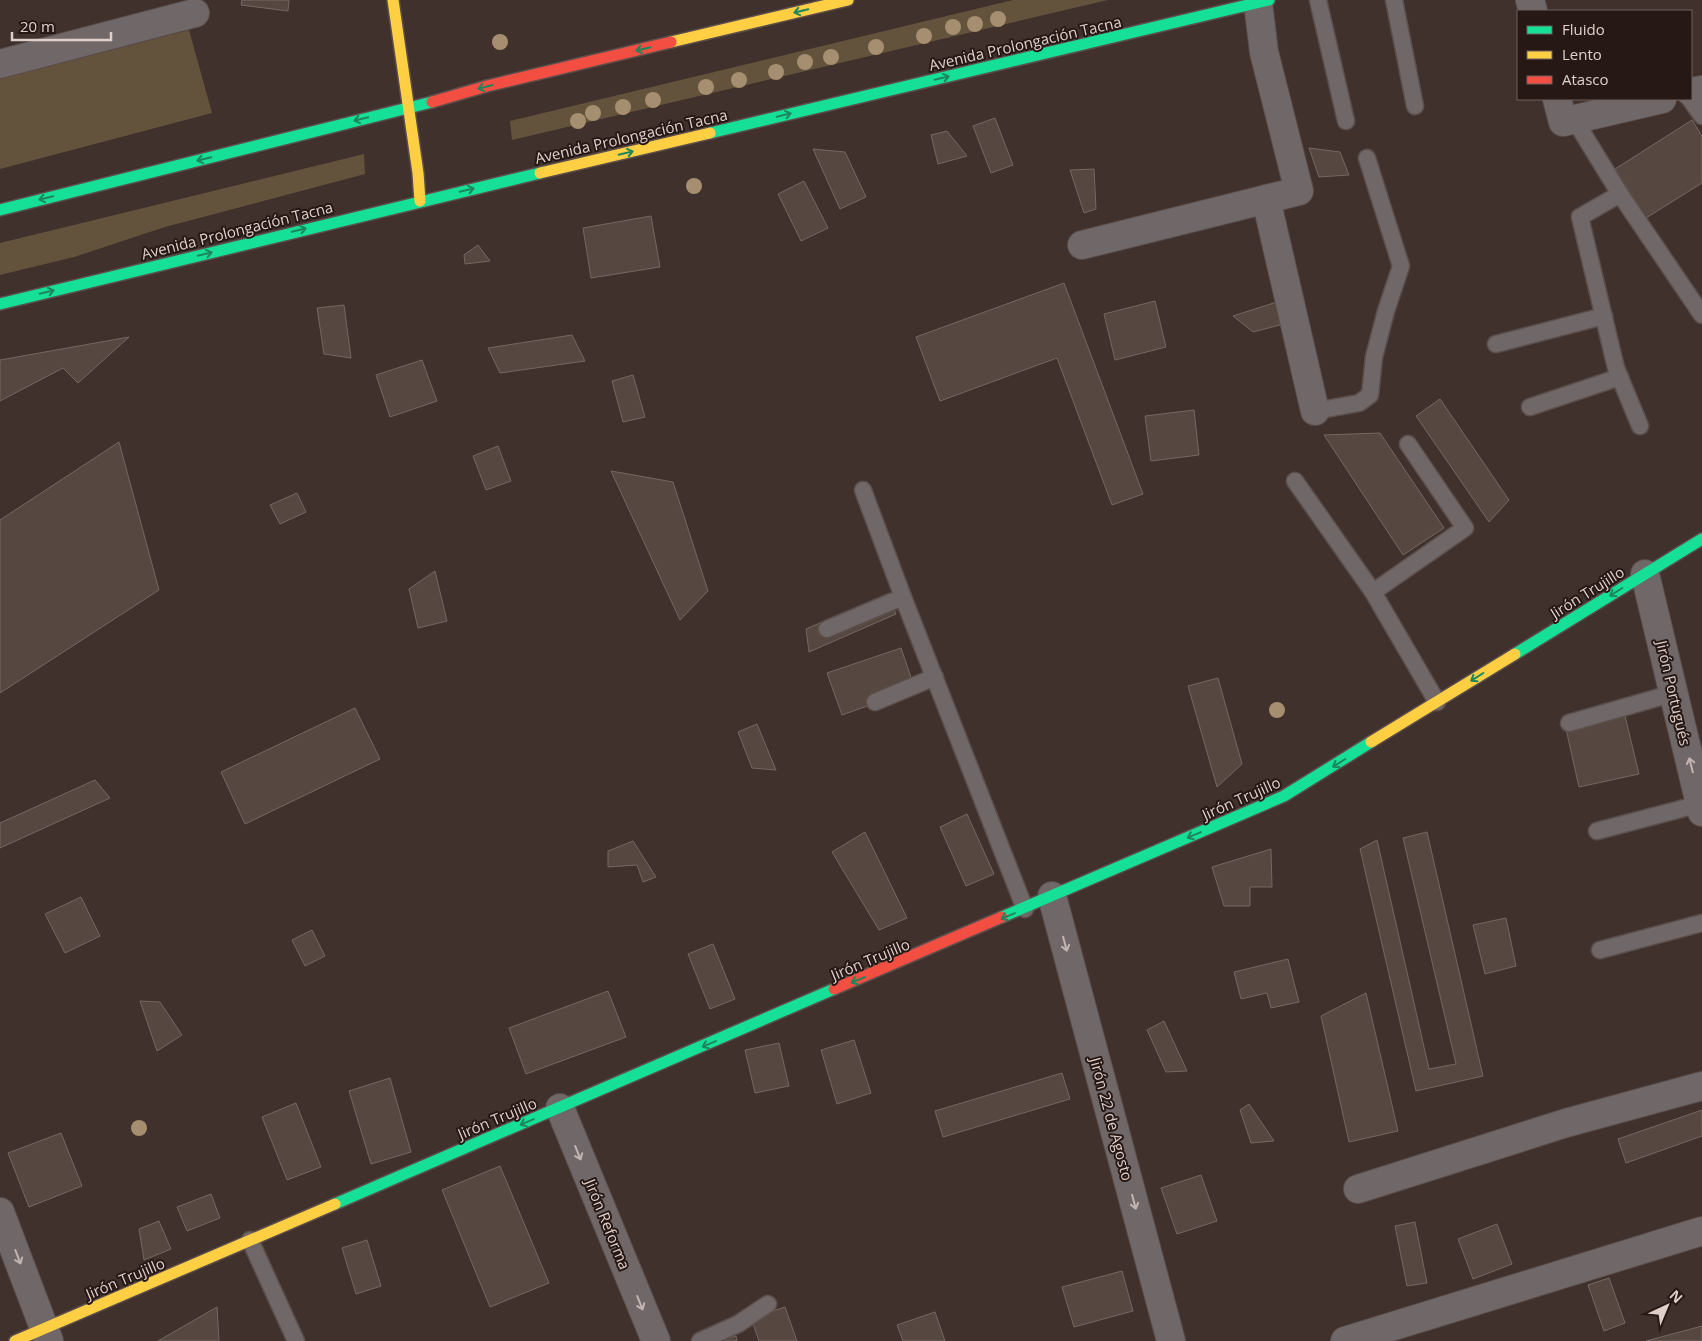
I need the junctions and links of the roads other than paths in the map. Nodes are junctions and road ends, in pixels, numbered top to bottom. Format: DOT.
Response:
graph roads {
  1 [pos="394,0"];
  2 [pos="848,0"];
  3 [pos="1318,0"];
  4 [pos="1394,0"];
  5 [pos="1264,1"];
  6 [pos="195,13"];
  7 [pos="0,64"];
  8 [pos="1652,100"];
  9 [pos="1691,100"];
  10 [pos="1414,106"];
  11 [pos="409,108"];
  12 [pos="1565,109"];
  13 [pos="1702,116"];
  14 [pos="1346,121"];
  15 [pos="1367,158"];
  16 [pos="1620,194"];
  17 [pos="1266,199"];
  18 [pos="420,201"];
  19 [pos="0,210"];
  20 [pos="1082,245"];
  21 [pos="0,304"];
  22 [pos="1702,315"];
  23 [pos="1604,316"];
  24 [pos="1496,344"];
  25 [pos="1620,377"];
  26 [pos="1530,407"];
  27 [pos="1315,411"];
  28 [pos="1640,426"];
  29 [pos="1408,444"];
  30 [pos="1295,481"];
  31 [pos="863,490"];
  32 [pos="1702,539"];
  33 [pos="1645,574"];
  34 [pos="1373,592"];
  35 [pos="904,597"];
  36 [pos="827,629"];
  37 [pos="935,677"];
  38 [pos="1674,693"];
  39 [pos="875,702"];
  40 [pos="1437,702"];
  41 [pos="1569,723"];
  42 [pos="1701,808"];
  43 [pos="1597,831"];
  44 [pos="1052,896"];
  45 [pos="1025,909"];
  46 [pos="1702,923"];
  47 [pos="1600,950"];
  48 [pos="1702,1086"];
  49 [pos="560,1108"];
  50 [pos="1358,1189"];
  51 [pos="0,1212"];
  52 [pos="1702,1231"];
  53 [pos="250,1240"];
  54 [pos="768,1304"];
  55 [pos="47,1335"];
  56 [pos="15,1341"];
  57 [pos="296,1341"];
  58 [pos="656,1341"];
  59 [pos="700,1341"];
  60 [pos="1171,1341"];
  61 [pos="1345,1341"];
  1 -- 11 [label="main road"];
  2 -- 11 [label="main road, one-way"];
  3 -- 14 [label="lane"];
  4 -- 10 [label="lane"];
  5 -- 17 [label="street"];
  18 -- 5 [label="main road, Avenida Prolongación Tacna, one-way"];
  6 -- 7 [label="street"];
  8 -- 12 [label="street"];
  9 -- 13 [label="lane"];
  11 -- 18 [label="main road"];
  11 -- 19 [label="main road, one-way"];
  12 -- 16 [label="lane"];
  15 -- 27 [label="lane"];
  16 -- 22 [label="lane"];
  16 -- 23 [label="lane"];
  17 -- 20 [label="street"];
  17 -- 27 [label="street"];
  21 -- 18 [label="main road, Avenida Prolongación Tacna, one-way"];
  23 -- 24 [label="lane"];
  23 -- 25 [label="lane"];
  25 -- 26 [label="lane"];
  25 -- 28 [label="lane"];
  29 -- 34 [label="lane"];
  30 -- 34 [label="lane"];
  31 -- 35 [label="lane"];
  32 -- 33 [label="main road, Jirón Trujillo"];
  33 -- 38 [label="street, Jirón Portugués"];
  33 -- 40 [label="main road, Jirón Trujillo, one-way"];
  34 -- 40 [label="lane"];
  35 -- 36 [label="lane"];
  35 -- 37 [label="lane"];
  37 -- 39 [label="lane"];
  37 -- 45 [label="lane"];
  38 -- 41 [label="lane"];
  42 -- 38 [label="street, Jirón Portugués, one-way"];
  40 -- 44 [label="main road, Jirón Trujillo, one-way"];
  42 -- 43 [label="lane"];
  44 -- 45 [label="main road, Jirón Trujillo"];
  44 -- 60 [label="street, Jirón 22 de Agosto, one-way"];
  45 -- 49 [label="main road, Jirón Trujillo, one-way"];
  46 -- 47 [label="lane"];
  48 -- 50 [label="street"];
  49 -- 53 [label="main road, Jirón Trujillo, one-way"];
  49 -- 58 [label="street, Jirón Reforma, one-way"];
  51 -- 55 [label="street, one-way"];
  52 -- 61 [label="street"];
  53 -- 55 [label="main road, Jirón Trujillo"];
  53 -- 57 [label="lane"];
  54 -- 59 [label="lane"];
  55 -- 56 [label="main road, Jirón Trujillo"];
}
